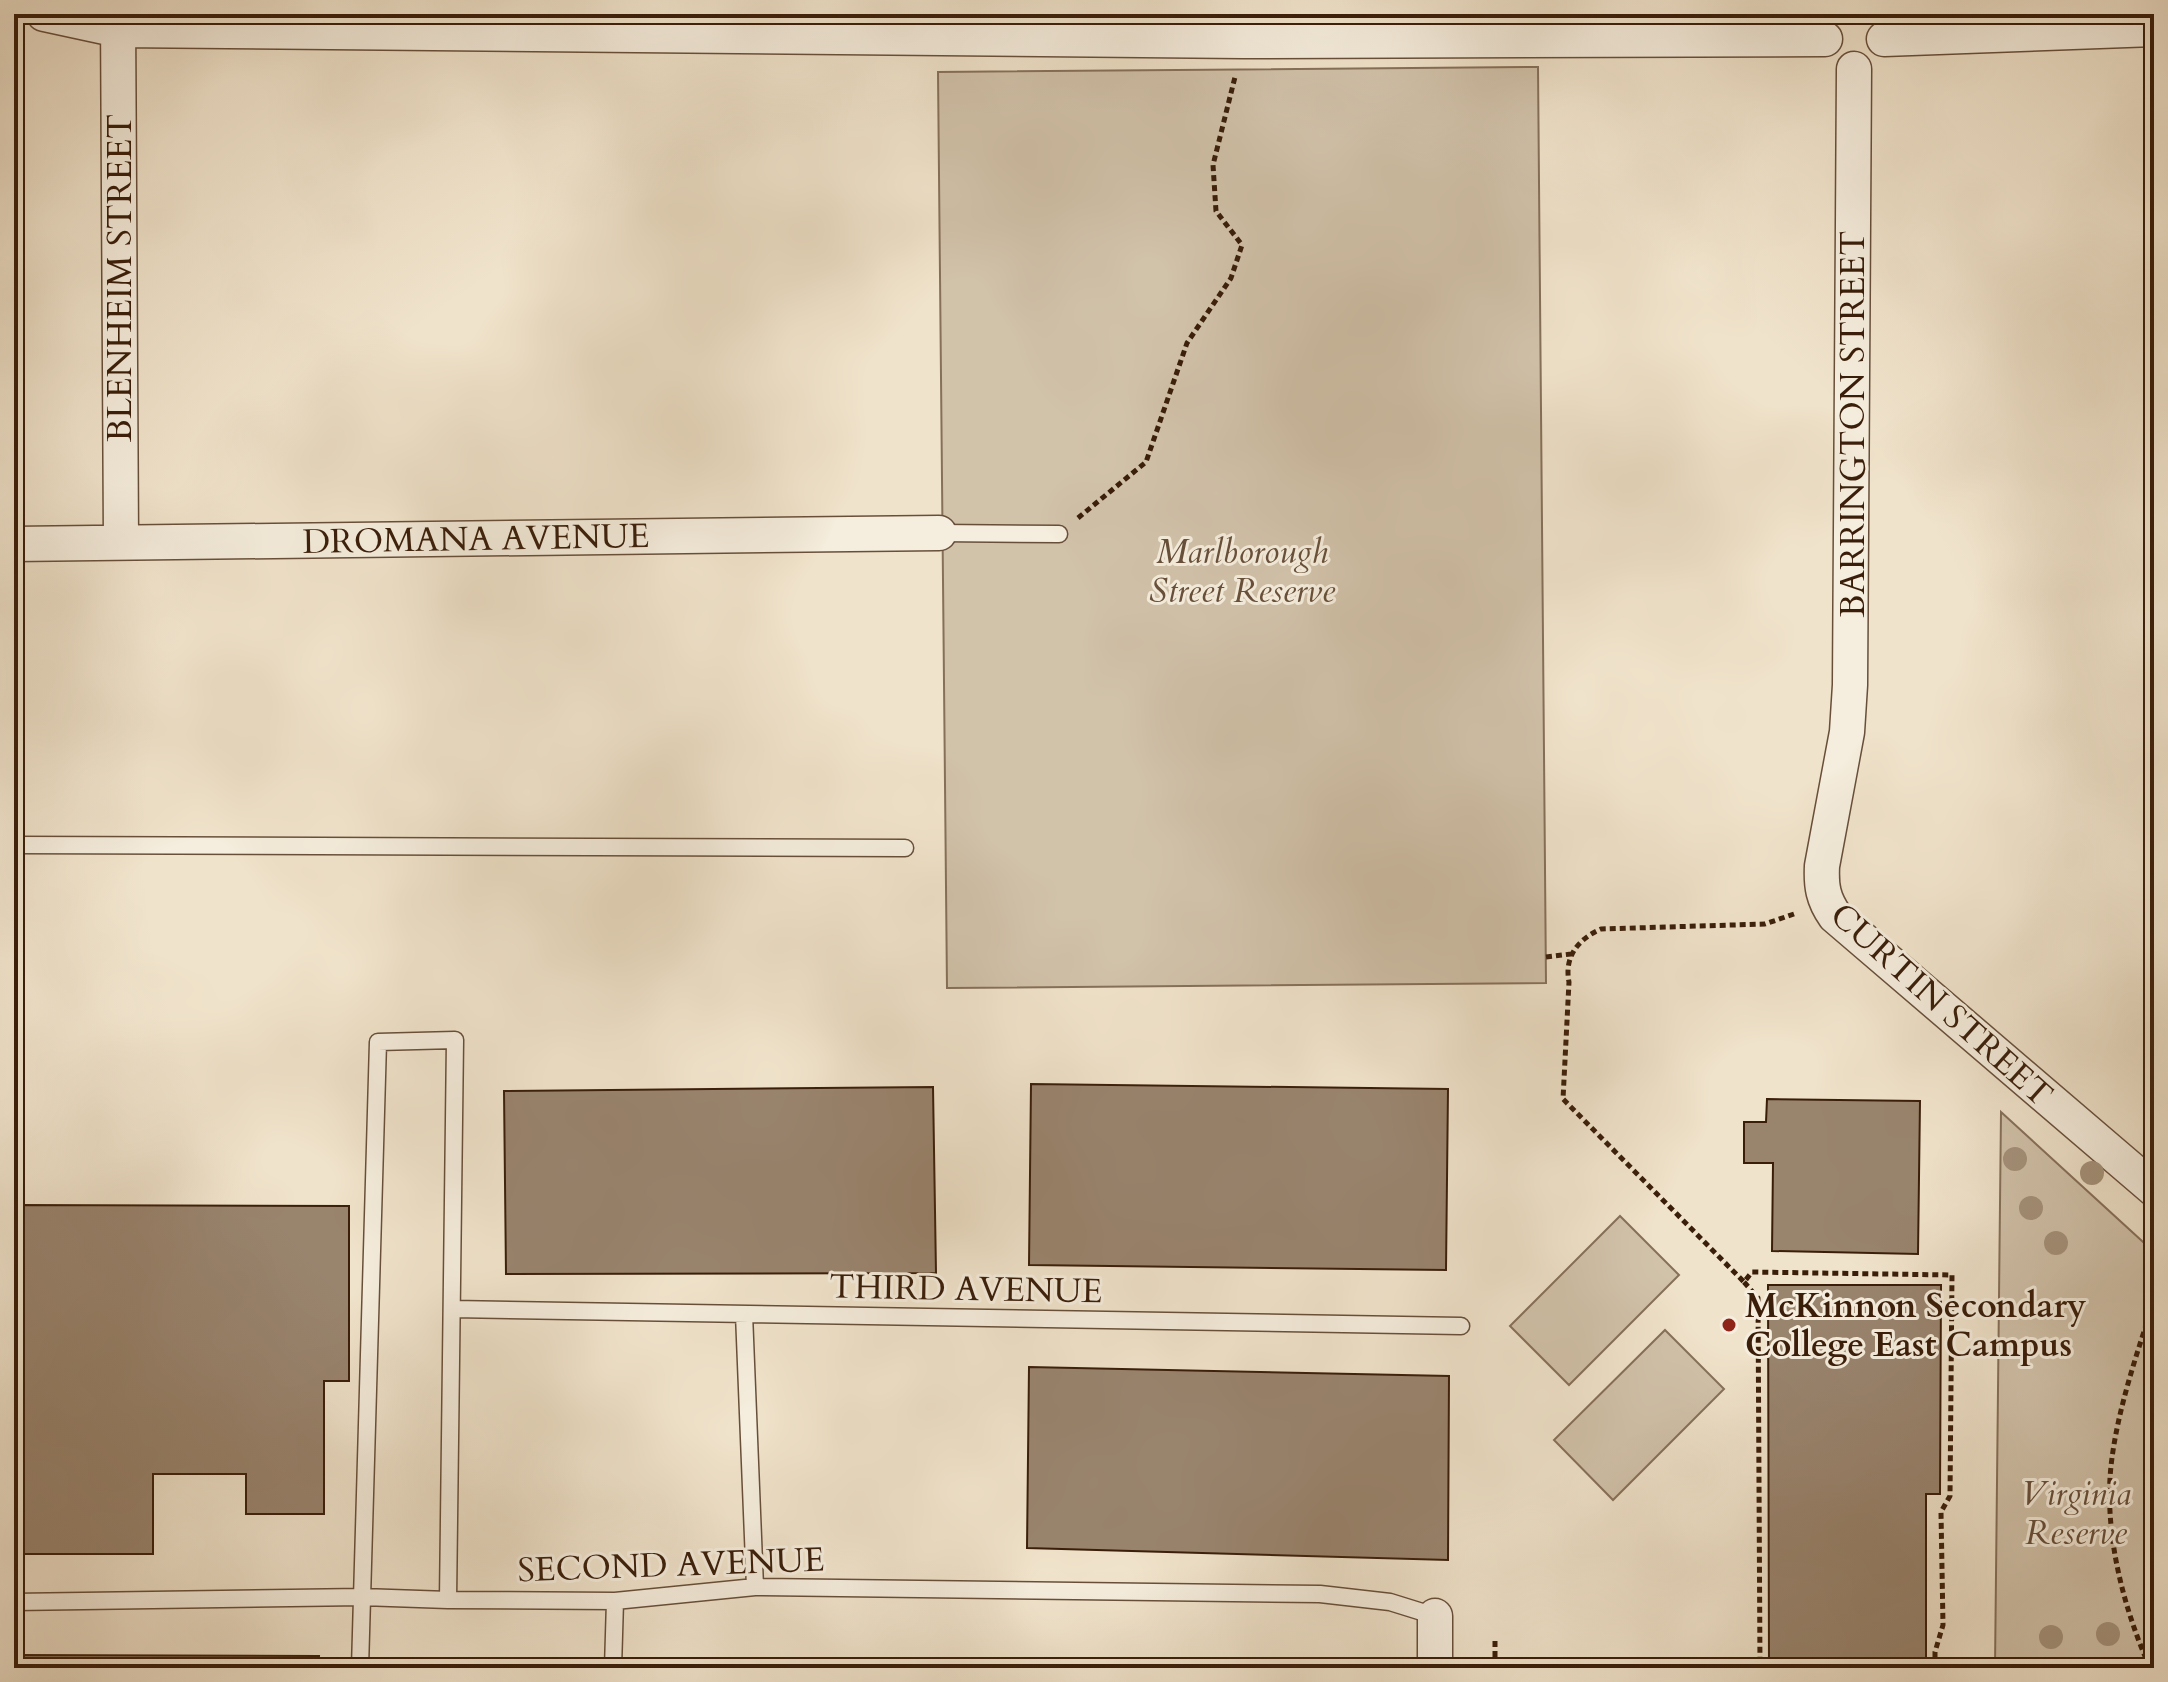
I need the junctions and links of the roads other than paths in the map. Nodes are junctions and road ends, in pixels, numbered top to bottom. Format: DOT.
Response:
graph roads {
  1 [pos="44,14"];
  2 [pos="118,22"];
  3 [pos="1833,26"];
  4 [pos="1876,26"];
  5 [pos="1243,28"];
  6 [pos="2154,29"];
  7 [pos="1854,69"];
  8 [pos="939,533"];
  9 [pos="1059,534"];
  10 [pos="121,542"];
  11 [pos="14,544"];
  12 [pos="1838,778"];
  13 [pos="14,845"];
  14 [pos="905,848"];
  15 [pos="2154,1189"];
  16 [pos="453,1309"];
  17 [pos="744,1314"];
  18 [pos="1461,1326"];
  19 [pos="755,1587"];
  20 [pos="362,1597"];
  21 [pos="448,1600"];
  22 [pos="615,1601"];
  23 [pos="14,1602"];
  24 [pos="1435,1616"];
  25 [pos="360,1668"];
  26 [pos="613,1668"];
  27 [pos="1435,1668"];
  1 -- 2 [label="street"];
  2 -- 5 [label="street"];
  2 -- 10 [label="street, BLENHEIM STREET"];
  3 -- 5 [label="street"];
  3 -- 7 [label="street"];
  4 -- 6 [label="street"];
  4 -- 7 [label="street"];
  7 -- 12 [label="street, BARRINGTON STREET"];
  8 -- 9 [label="lane"];
  8 -- 10 [label="street, DROMANA AVENUE"];
  10 -- 11 [label="street, DROMANA AVENUE"];
  12 -- 15 [label="street, CURTIN STREET"];
  13 -- 14 [label="lane"];
  16 -- 17 [label="lane, THIRD AVENUE"];
  16 -- 20 [label="lane"];
  16 -- 21 [label="lane"];
  17 -- 18 [label="lane, THIRD AVENUE"];
  17 -- 19 [label="lane"];
  19 -- 22 [label="lane, SECOND AVENUE"];
  19 -- 24 [label="lane, SECOND AVENUE"];
  20 -- 21 [label="lane, SECOND AVENUE"];
  20 -- 23 [label="lane, SECOND AVENUE"];
  20 -- 25 [label="lane"];
  21 -- 22 [label="lane, SECOND AVENUE"];
  22 -- 26 [label="lane"];
  24 -- 27 [label="street"];
}
